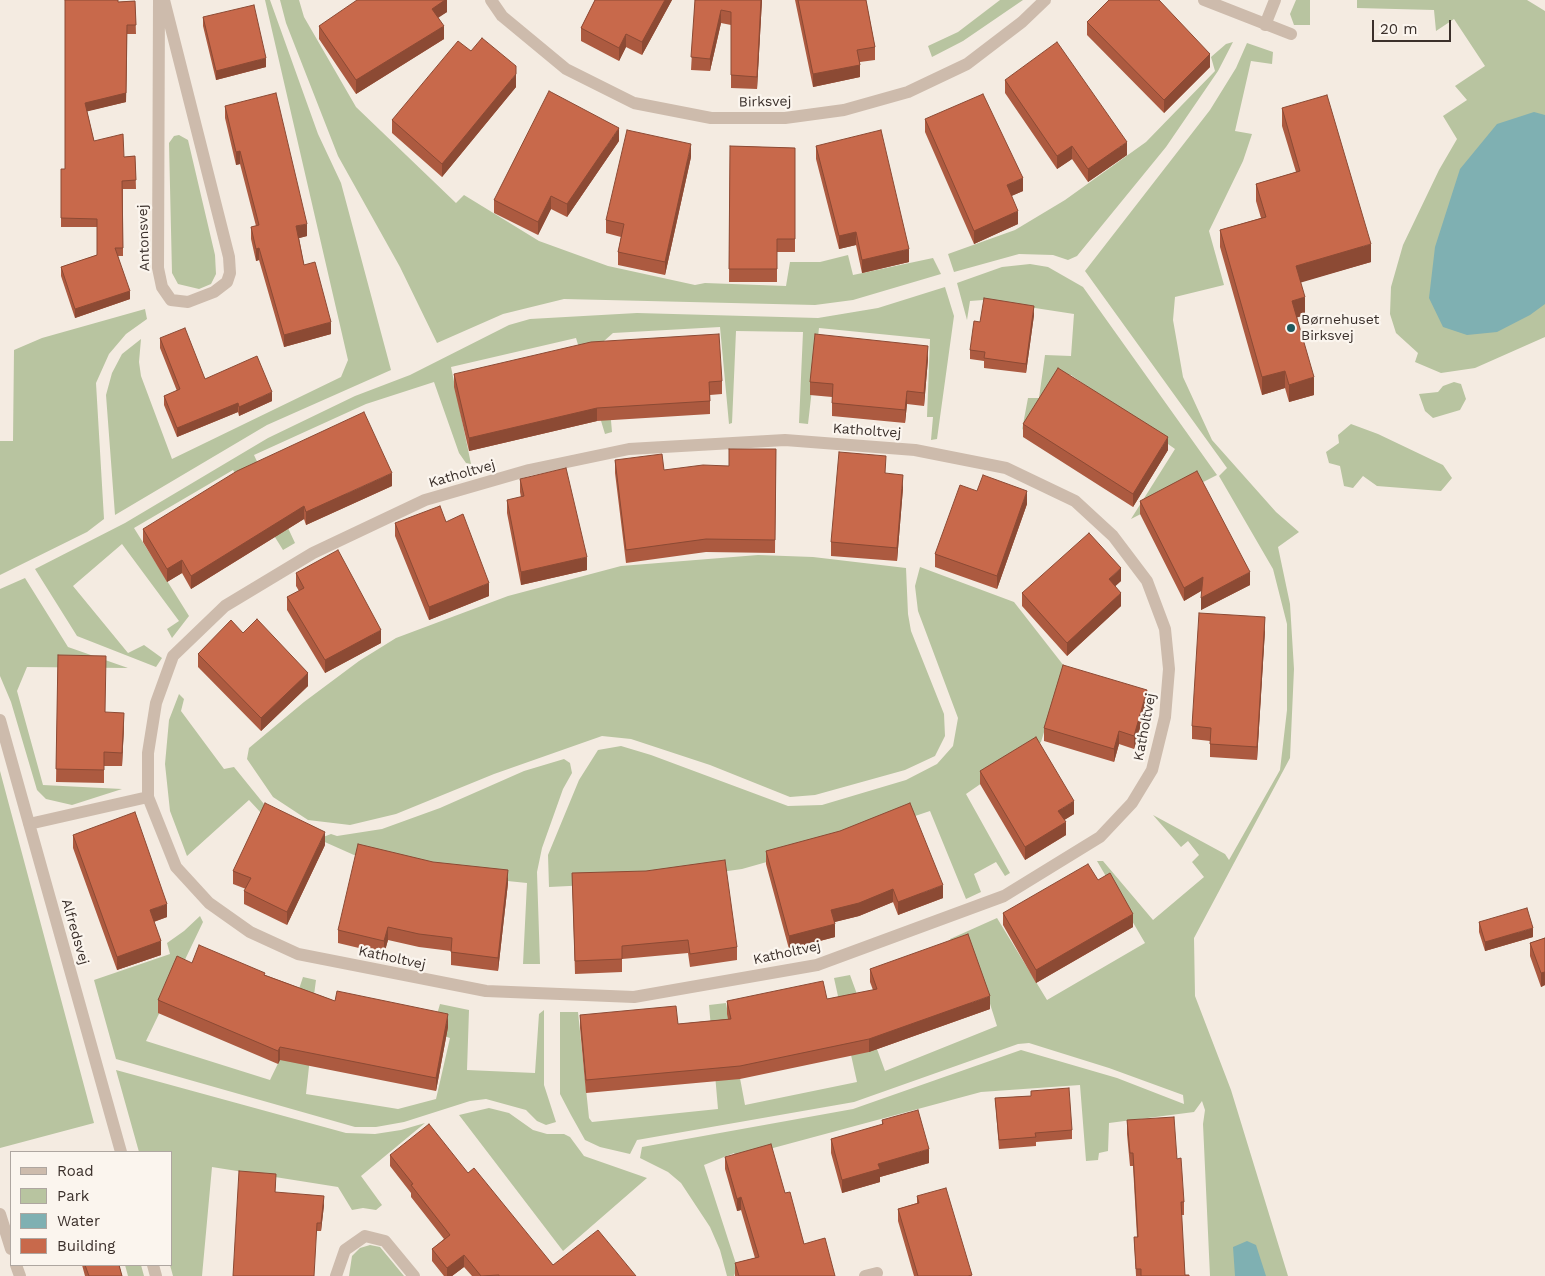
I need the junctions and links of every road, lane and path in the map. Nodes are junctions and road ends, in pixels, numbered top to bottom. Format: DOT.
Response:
graph roads {
  1 [pos="159,0"];
  2 [pos="164,0"];
  3 [pos="491,0"];
  4 [pos="1045,0"];
  5 [pos="1204,0"];
  6 [pos="1276,0"];
  7 [pos="1265,25"];
  8 [pos="1291,34"];
  9 [pos="0,720"];
  10 [pos="148,797"];
  11 [pos="29,824"];
  12 [pos="121,1151"];
  13 [pos="0,1214"];
  14 [pos="10,1246"];
  15 [pos="336,1276"];
  16 [pos="414,1276"];
  1 -- 2 [label="street, Antonsvej"];
  3 -- 4 [label="street, Birksvej"];
  5 -- 7 [label="street"];
  6 -- 7 [label="street"];
  7 -- 8 [label="street"];
  9 -- 11 [label="street, Alfredsvej"];
  10 -- 10 [label="street, Katholtvej"];
  10 -- 11 [label="street"];
  11 -- 12 [label="street, Alfredsvej"];
  13 -- 14 [label="street"];
  15 -- 16 [label="street"];
}
